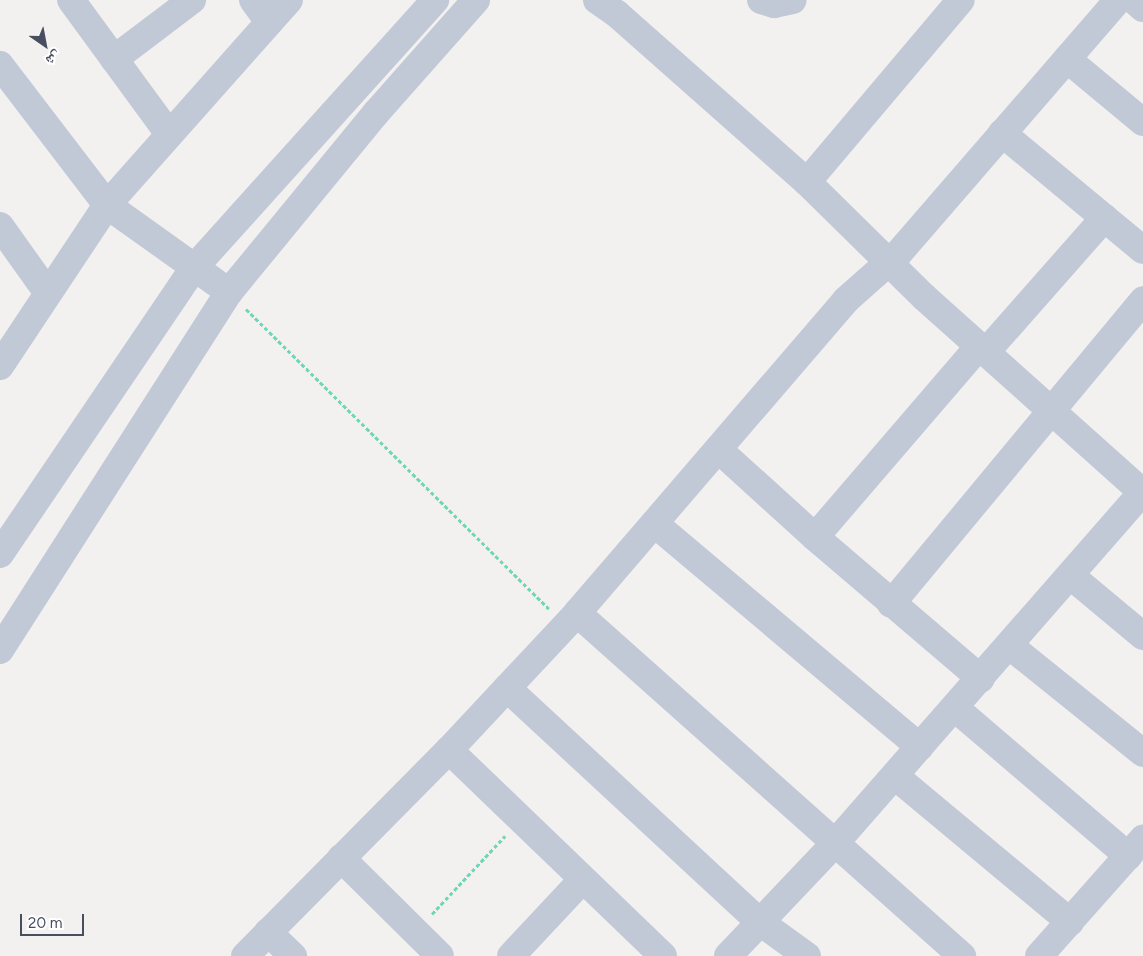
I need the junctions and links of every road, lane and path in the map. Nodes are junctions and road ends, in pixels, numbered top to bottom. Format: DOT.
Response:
graph roads {
  1 [pos="71,0"];
  2 [pos="192,0"];
  3 [pos="252,0"];
  4 [pos="289,0"];
  5 [pos="435,0"];
  6 [pos="476,0"];
  7 [pos="761,0"];
  8 [pos="793,0"];
  9 [pos="961,0"];
  10 [pos="1118,0"];
  11 [pos="1134,0"];
  12 [pos="615,5"];
  13 [pos="1143,8"];
  14 [pos="269,22"];
  15 [pos="114,59"];
  16 [pos="1067,59"];
  17 [pos="0,65"];
  18 [pos="1143,122"];
  19 [pos="1002,133"];
  20 [pos="168,134"];
  21 [pos="807,182"];
  22 [pos="107,205"];
  23 [pos="1104,218"];
  24 [pos="0,226"];
  25 [pos="1143,250"];
  26 [pos="889,263"];
  27 [pos="193,269"];
  28 [pos="47,292"];
  29 [pos="229,292"];
  30 [pos="1143,300"];
  31 [pos="983,349"];
  32 [pos="0,366"];
  33 [pos="1054,411"];
  34 [pos="719,450"];
  35 [pos="1143,492"];
  36 [pos="655,524"];
  37 [pos="815,537"];
  38 [pos="0,554"];
  39 [pos="1071,576"];
  40 [pos="892,604"];
  41 [pos="571,619"];
  42 [pos="1143,636"];
  43 [pos="1010,646"];
  44 [pos="0,650"];
  45 [pos="981,679"];
  46 [pos="507,688"];
  47 [pos="955,708"];
  48 [pos="920,747"];
  49 [pos="449,750"];
  50 [pos="1143,753"];
  51 [pos="895,776"];
  52 [pos="520,820"];
  53 [pos="836,842"];
  54 [pos="1136,848"];
  55 [pos="341,858"];
  56 [pos="583,879"];
  57 [pos="760,922"];
  58 [pos="1070,922"];
  59 [pos="268,932"];
  60 [pos="416,932"];
  61 [pos="245,956"];
  62 [pos="293,956"];
  63 [pos="440,956"];
  64 [pos="511,956"];
  65 [pos="664,956"];
  66 [pos="728,956"];
  67 [pos="807,956"];
  68 [pos="962,956"];
  69 [pos="1039,956"];
  1 -- 15 [label="street"];
  2 -- 15 [label="street"];
  3 -- 14 [label="street"];
  4 -- 14 [label="street"];
  5 -- 27 [label="street"];
  6 -- 29 [label="street"];
  7 -- 8 [label="street"];
  9 -- 21 [label="street"];
  10 -- 16 [label="street"];
  11 -- 13 [label="street"];
  12 -- 21 [label="street"];
  14 -- 20 [label="street"];
  15 -- 20 [label="street"];
  16 -- 18 [label="street"];
  16 -- 19 [label="street"];
  17 -- 22 [label="street"];
  19 -- 23 [label="street"];
  19 -- 26 [label="street"];
  20 -- 22 [label="street"];
  21 -- 26 [label="street"];
  22 -- 27 [label="street"];
  22 -- 28 [label="street"];
  23 -- 25 [label="street"];
  23 -- 31 [label="street"];
  24 -- 28 [label="street"];
  26 -- 31 [label="street"];
  26 -- 34 [label="street"];
  27 -- 29 [label="street"];
  27 -- 38 [label="street"];
  28 -- 32 [label="street"];
  29 -- 41 [label="path"];
  29 -- 44 [label="street"];
  30 -- 33 [label="street"];
  31 -- 33 [label="street"];
  31 -- 37 [label="street"];
  33 -- 35 [label="street"];
  33 -- 40 [label="street"];
  34 -- 36 [label="street"];
  34 -- 37 [label="street"];
  35 -- 39 [label="street"];
  36 -- 41 [label="street"];
  36 -- 48 [label="street"];
  37 -- 40 [label="street"];
  39 -- 42 [label="street"];
  39 -- 43 [label="street"];
  40 -- 45 [label="street"];
  41 -- 46 [label="street"];
  41 -- 53 [label="street"];
  43 -- 45 [label="street"];
  43 -- 50 [label="street"];
  45 -- 47 [label="street"];
  46 -- 49 [label="street"];
  46 -- 57 [label="street"];
  47 -- 48 [label="street"];
  47 -- 54 [label="street"];
  48 -- 51 [label="street"];
  49 -- 52 [label="street"];
  49 -- 55 [label="street"];
  51 -- 53 [label="street"];
  51 -- 58 [label="street"];
  52 -- 56 [label="street"];
  52 -- 60 [label="path"];
  53 -- 57 [label="street"];
  53 -- 68 [label="street"];
  54 -- 58 [label="street"];
  55 -- 59 [label="street"];
  55 -- 60 [label="street"];
  56 -- 64 [label="street"];
  56 -- 65 [label="street"];
  57 -- 66 [label="street"];
  57 -- 67 [label="street"];
  58 -- 69 [label="street"];
  59 -- 61 [label="street"];
  59 -- 62 [label="street"];
  60 -- 63 [label="street"];
}
